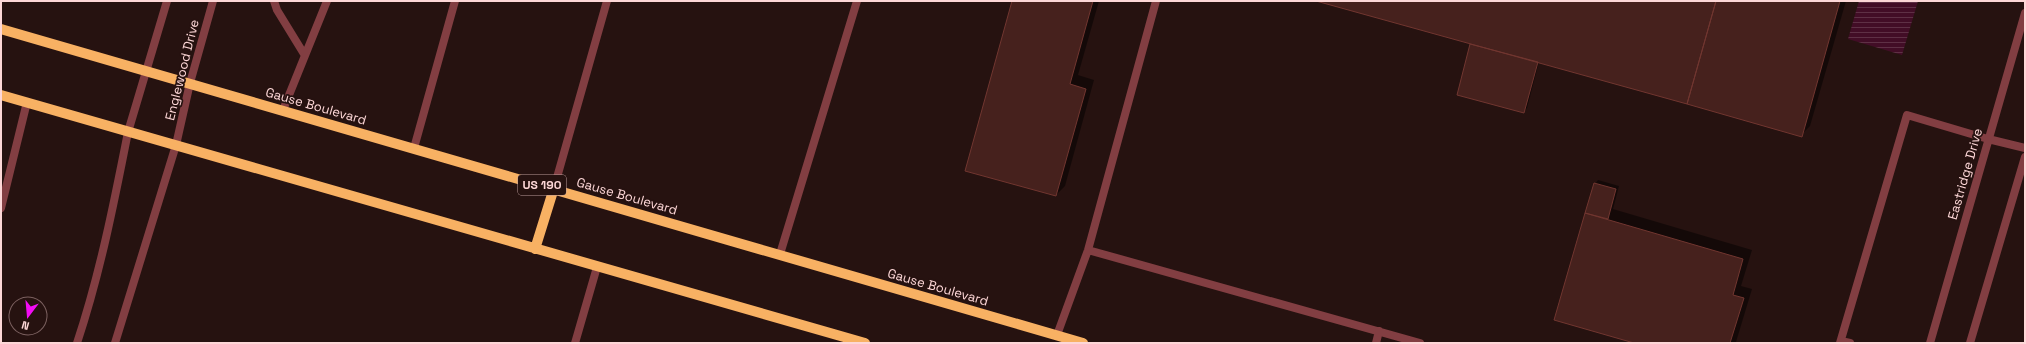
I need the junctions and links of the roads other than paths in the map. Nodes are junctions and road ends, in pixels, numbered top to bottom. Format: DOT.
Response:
graph roads {
  1 [pos="167,1"];
  2 [pos="213,1"];
  3 [pos="274,1"];
  4 [pos="327,1"];
  5 [pos="454,1"];
  6 [pos="607,1"];
  7 [pos="857,1"];
  8 [pos="1156,1"];
  9 [pos="2025,13"];
  10 [pos="1,29"];
  11 [pos="304,54"];
  12 [pos="146,70"];
  13 [pos="190,82"];
  14 [pos="1,95"];
  15 [pos="27,102"];
  16 [pos="283,110"];
  17 [pos="128,132"];
  18 [pos="1988,139"];
  19 [pos="176,145"];
  20 [pos="414,148"];
  21 [pos="2025,148"];
  22 [pos="2025,157"];
  23 [pos="554,188"];
  24 [pos="1,208"];
  25 [pos="536,248"];
  26 [pos="1088,250"];
  27 [pos="780,254"];
  28 [pos="597,267"];
  29 [pos="1380,331"];
  30 [pos="1058,335"];
  31 [pos="1840,342"];
  32 [pos="76,343"];
  33 [pos="115,343"];
  34 [pos="576,343"];
  35 [pos="865,343"];
  36 [pos="1083,343"];
  37 [pos="1376,343"];
  38 [pos="1420,343"];
  39 [pos="1850,343"];
  40 [pos="1930,343"];
  41 [pos="1970,343"];
  1 -- 12 [label="street"];
  2 -- 13 [label="street, Englewood Drive"];
  3 -- 11 [label="street"];
  4 -- 11 [label="street"];
  5 -- 20 [label="street"];
  6 -- 23 [label="street"];
  7 -- 27 [label="street"];
  8 -- 26 [label="street"];
  9 -- 18 [label="street, Eastridge Drive"];
  10 -- 12 [label="main road, Gause Boulevard / US 190"];
  11 -- 16 [label="street"];
  12 -- 13 [label="main road, Gause Boulevard / US 190"];
  12 -- 17 [label="street"];
  13 -- 16 [label="main road, Gause Boulevard / US 190"];
  13 -- 19 [label="street, Englewood Drive"];
  14 -- 15 [label="main road"];
  15 -- 17 [label="main road"];
  15 -- 24 [label="street"];
  16 -- 20 [label="main road, Gause Boulevard / US 190"];
  17 -- 19 [label="main road"];
  17 -- 32 [label="street"];
  18 -- 21 [label="street"];
  18 -- 31 [label="street"];
  18 -- 40 [label="street, Eastridge Drive"];
  19 -- 25 [label="main road"];
  19 -- 33 [label="street, Englewood Drive"];
  20 -- 23 [label="main road, Gause Boulevard / US 190"];
  22 -- 41 [label="street"];
  23 -- 25 [label="main road"];
  23 -- 27 [label="main road, Gause Boulevard / US 190"];
  25 -- 28 [label="main road"];
  26 -- 29 [label="street"];
  26 -- 30 [label="street"];
  27 -- 30 [label="main road, Gause Boulevard / US 190"];
  28 -- 34 [label="street"];
  28 -- 35 [label="main road"];
  29 -- 37 [label="street"];
  29 -- 38 [label="street"];
  30 -- 36 [label="main road, Gause Boulevard / US 190"];
  31 -- 39 [label="street"];
}
